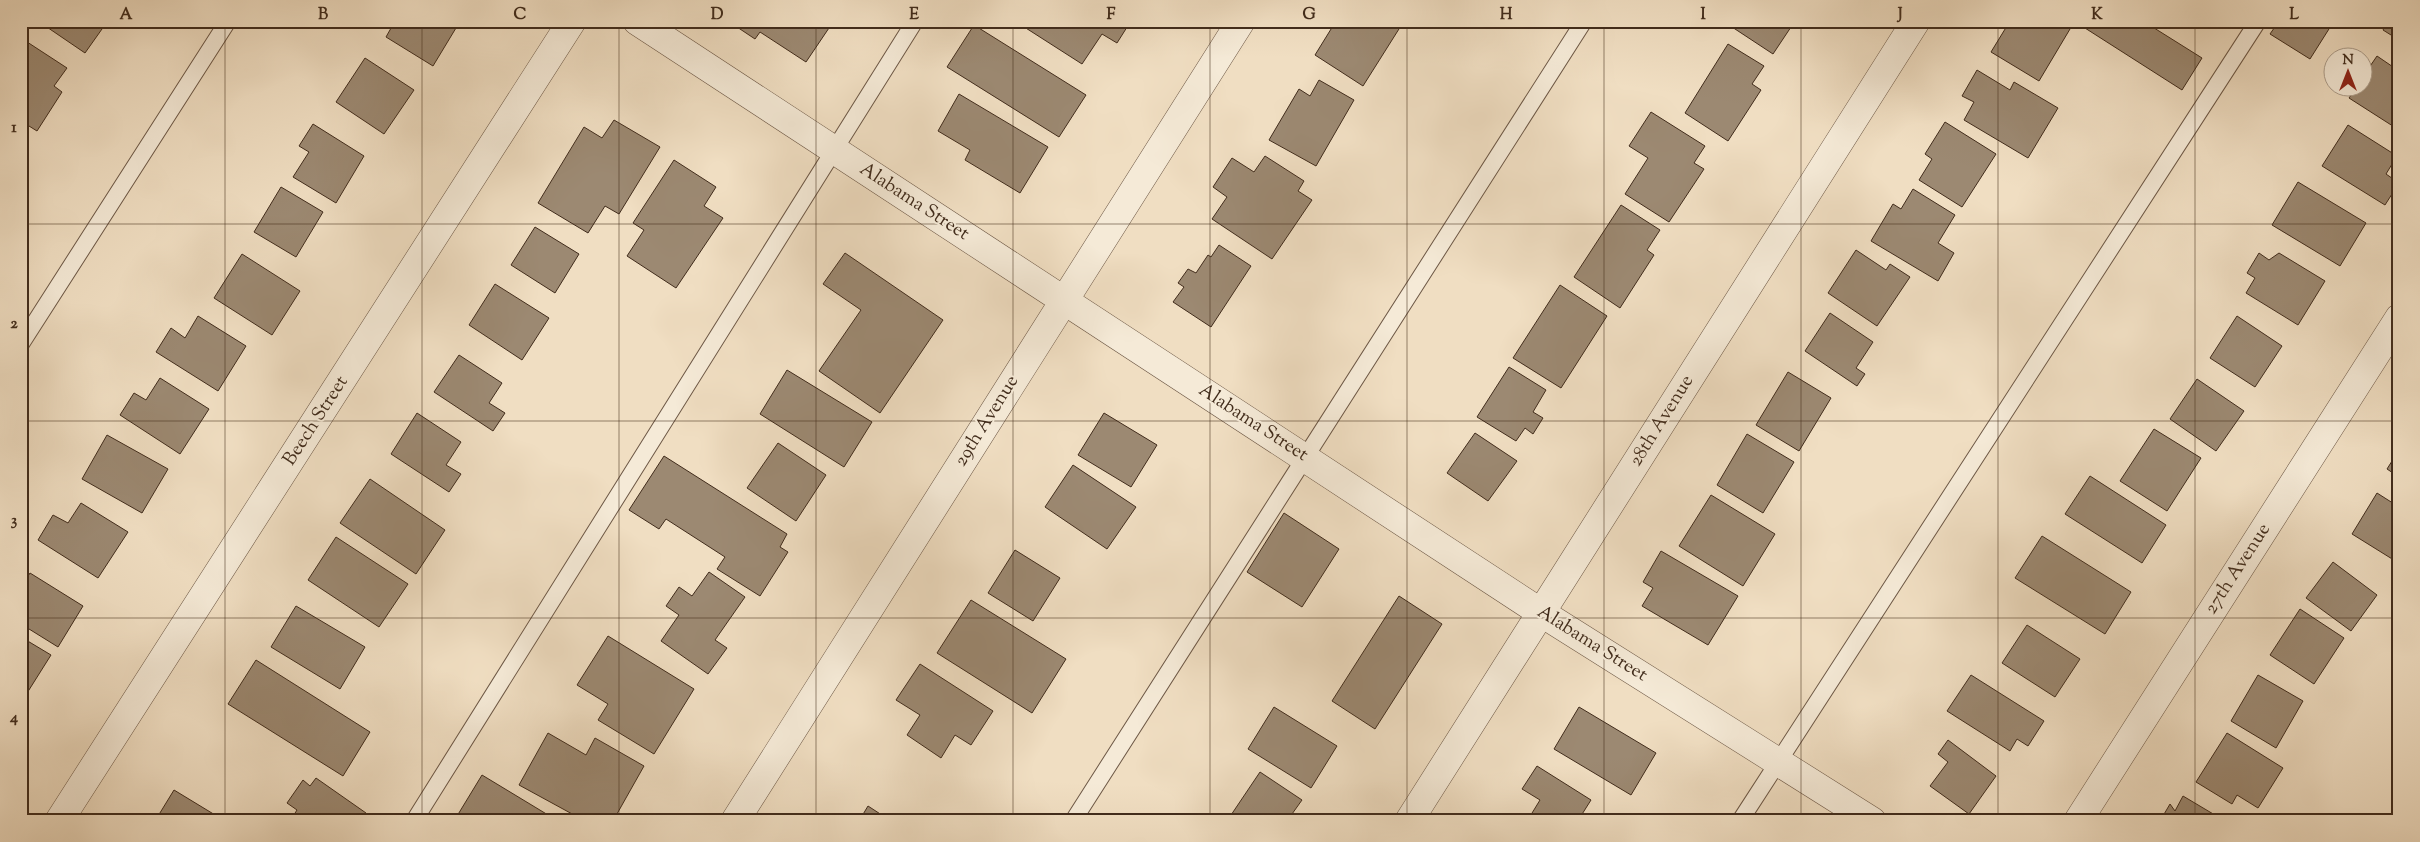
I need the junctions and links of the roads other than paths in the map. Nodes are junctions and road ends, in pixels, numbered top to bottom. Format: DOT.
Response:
graph roads {
  1 [pos="228,21"];
  2 [pos="572,21"];
  3 [pos="637,21"];
  4 [pos="916,21"];
  5 [pos="1241,21"];
  6 [pos="1584,21"];
  7 [pos="1916,21"];
  8 [pos="2258,21"];
  9 [pos="834,150"];
  10 [pos="1063,300"];
  11 [pos="2399,318"];
  12 [pos="21,344"];
  13 [pos="1304,457"];
  14 [pos="1540,612"];
  15 [pos="1778,762"];
  16 [pos="59,821"];
  17 [pos="414,821"];
  18 [pos="735,821"];
  19 [pos="1073,821"];
  20 [pos="1409,821"];
  21 [pos="1740,821"];
  22 [pos="1872,821"];
  23 [pos="2078,821"];
  1 -- 12 [label="lane"];
  2 -- 16 [label="street, Beech Street"];
  3 -- 9 [label="street, Alabama Street"];
  4 -- 9 [label="lane"];
  5 -- 10 [label="street, 29th Avenue"];
  6 -- 13 [label="lane"];
  7 -- 14 [label="street, 28th Avenue"];
  8 -- 15 [label="lane"];
  9 -- 10 [label="street, Alabama Street"];
  9 -- 17 [label="lane"];
  10 -- 13 [label="street, Alabama Street"];
  10 -- 18 [label="street, 29th Avenue"];
  11 -- 23 [label="street, 27th Avenue"];
  13 -- 14 [label="street, Alabama Street"];
  13 -- 19 [label="lane"];
  14 -- 15 [label="street, Alabama Street"];
  14 -- 20 [label="street, 28th Avenue"];
  15 -- 21 [label="lane"];
  15 -- 22 [label="street, Alabama Street"];
}
